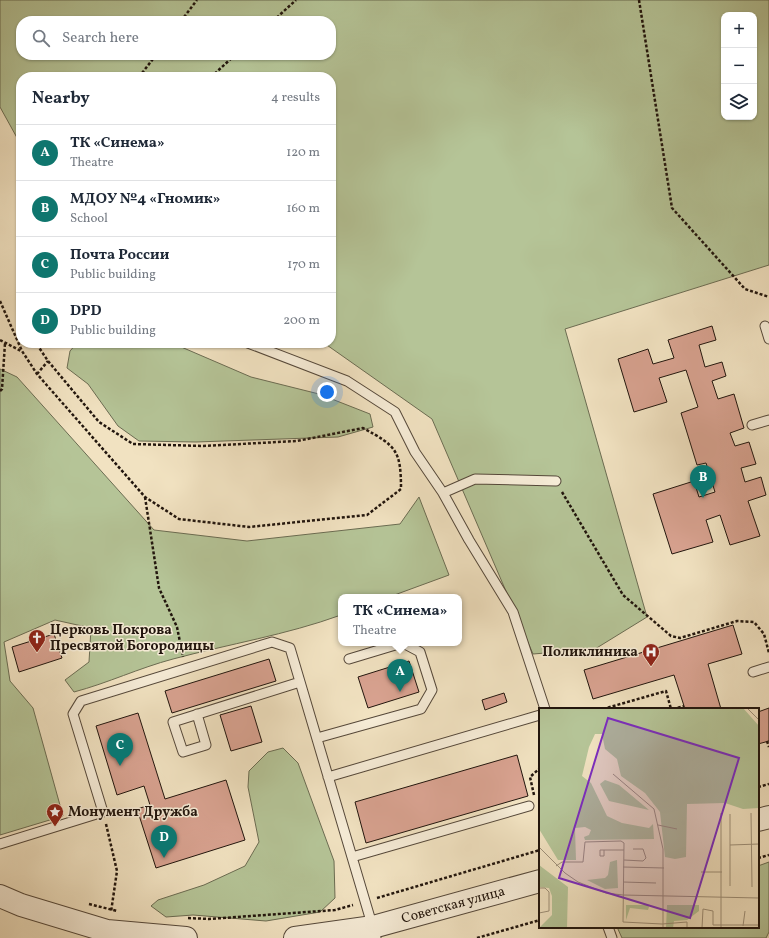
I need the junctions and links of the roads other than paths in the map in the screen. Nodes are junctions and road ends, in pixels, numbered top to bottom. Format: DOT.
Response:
graph roads {
  1 [pos="765,326"];
  2 [pos="769,339"];
  3 [pos="261,348"];
  4 [pos="769,420"];
  5 [pos="752,425"];
  6 [pos="556,481"];
  7 [pos="443,493"];
  8 [pos="393,646"];
  9 [pos="409,646"];
  10 [pos="349,659"];
  11 [pos="769,667"];
  12 [pos="753,672"];
  13 [pos="300,682"];
  14 [pos="545,708"];
  15 [pos="197,714"];
  16 [pos="539,715"];
  17 [pos="317,738"];
  18 [pos="328,777"];
  19 [pos="529,806"];
  20 [pos="769,817"];
  21 [pos="759,820"];
  22 [pos="0,844"];
  23 [pos="352,857"];
  24 [pos="539,882"];
  25 [pos="0,896"];
  26 [pos="186,928"];
  27 [pos="608,928"];
  28 [pos="374,933"];
  29 [pos="295,938"];
  30 [pos="612,938"];
  1 -- 2 [label="lane"];
  3 -- 7 [label="lane"];
  4 -- 5 [label="lane"];
  6 -- 7 [label="lane"];
  7 -- 14 [label="lane"];
  8 -- 10 [label="lane"];
  9 -- 17 [label="lane"];
  11 -- 12 [label="lane"];
  13 -- 15 [label="lane"];
  13 -- 17 [label="lane"];
  13 -- 22 [label="lane"];
  15 -- 15 [label="lane"];
  16 -- 18 [label="lane"];
  17 -- 18 [label="lane"];
  18 -- 23 [label="lane"];
  19 -- 23 [label="lane"];
  20 -- 21 [label="street"];
  23 -- 28 [label="lane"];
  24 -- 28 [label="street, Советская улица"];
  25 -- 26 [label="street"];
  27 -- 30 [label="lane"];
  28 -- 29 [label="street, Советская улица"];
}
